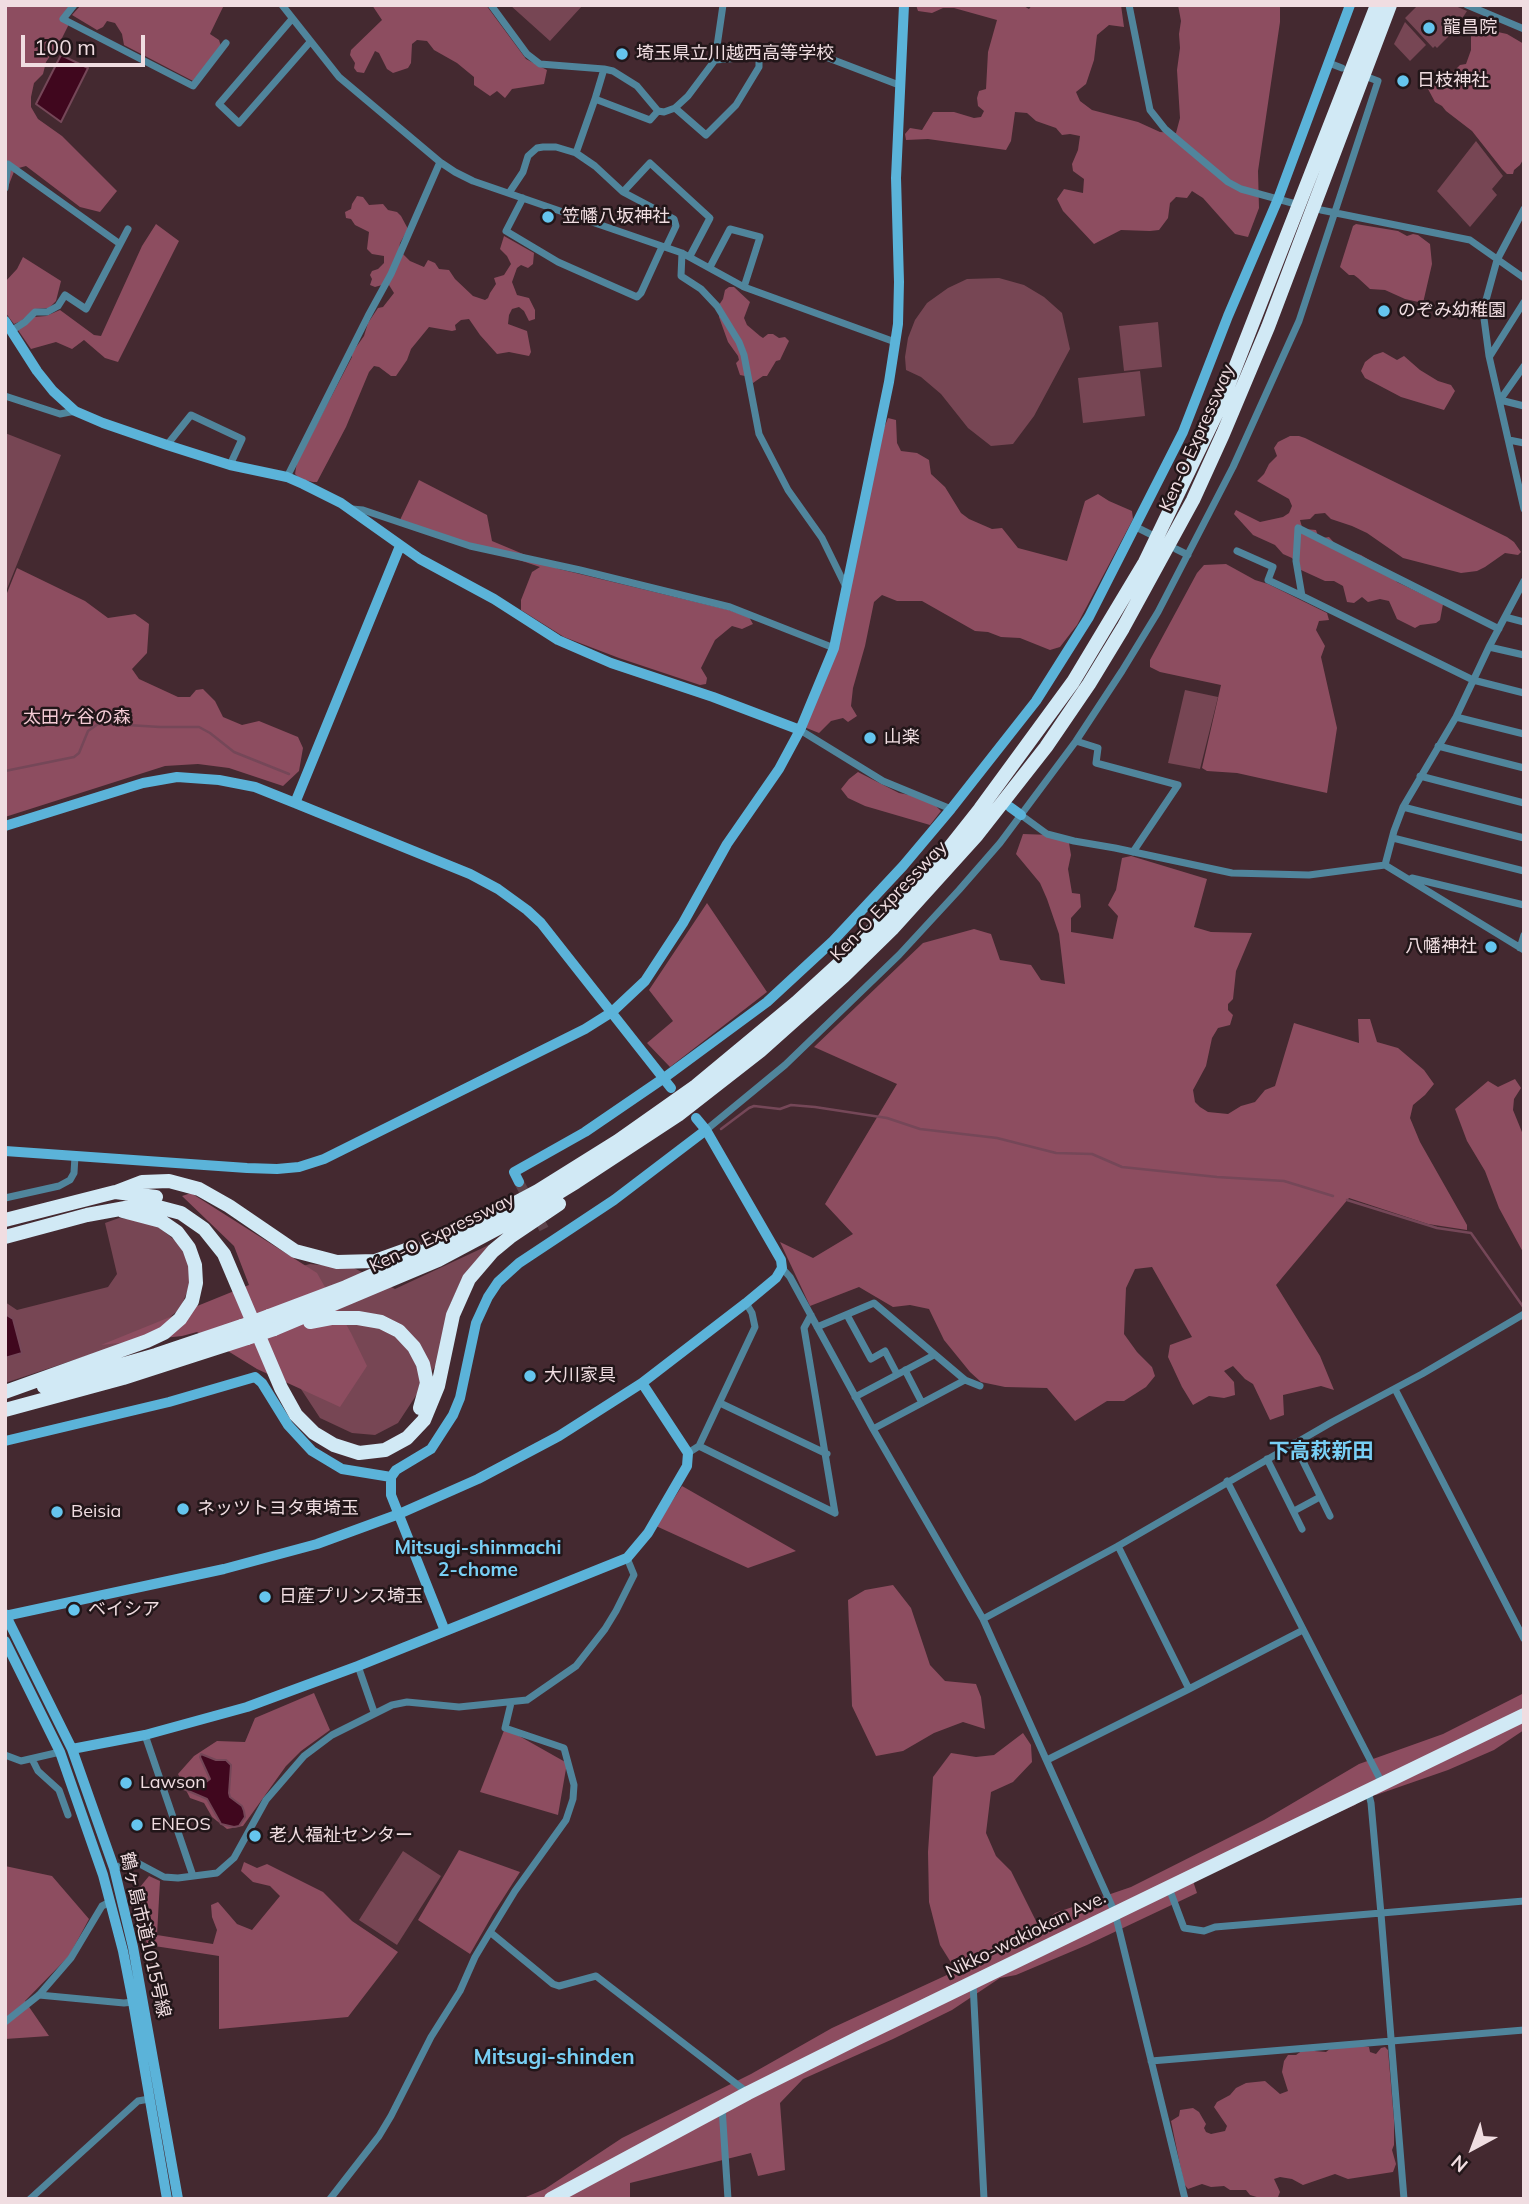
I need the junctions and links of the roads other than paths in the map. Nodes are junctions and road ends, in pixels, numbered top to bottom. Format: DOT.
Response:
graph roads {
  1 [pos="74,5"];
  2 [pos="282,5"];
  3 [pos="491,5"];
  4 [pos="723,5"];
  5 [pos="904,5"];
  6 [pos="1129,5"];
  7 [pos="1350,5"];
  8 [pos="1377,5"];
  9 [pos="1390,5"];
  10 [pos="1467,5"];
  11 [pos="292,19"];
  12 [pos="1524,29"];
  13 [pos="310,42"];
  14 [pos="226,43"];
  15 [pos="759,56"];
  16 [pos="715,60"];
  17 [pos="1329,62"];
  18 [pos="1342,68"];
  19 [pos="604,69"];
  20 [pos="1370,78"];
  21 [pos="899,85"];
  22 [pos="595,99"];
  23 [pos="675,108"];
  24 [pos="658,111"];
  25 [pos="576,153"];
  26 [pos="440,162"];
  27 [pos="5,188"];
  28 [pos="623,192"];
  29 [pos="509,193"];
  30 [pos="523,198"];
  31 [pos="1278,199"];
  32 [pos="1292,203"];
  33 [pos="1524,209"];
  34 [pos="1321,210"];
  35 [pos="1334,213"];
  36 [pos="128,229"];
  37 [pos="120,244"];
  38 [pos="664,247"];
  39 [pos="682,253"];
  40 [pos="690,256"];
  41 [pos="1497,260"];
  42 [pos="710,267"];
  43 [pos="1524,278"];
  44 [pos="744,287"];
  45 [pos="1524,302"];
  46 [pos="8,326"];
  47 [pos="895,342"];
  48 [pos="1489,356"];
  49 [pos="1523,367"];
  50 [pos="5,396"];
  51 [pos="1500,400"];
  52 [pos="1524,406"];
  53 [pos="75,411"];
  54 [pos="1509,440"];
  55 [pos="1524,443"];
  56 [pos="167,445"];
  57 [pos="230,465"];
  58 [pos="287,477"];
  59 [pos="1520,480"];
  60 [pos="349,509"];
  61 [pos="1524,509"];
  62 [pos="1136,527"];
  63 [pos="1150,534"];
  64 [pos="400,546"];
  65 [pos="1176,549"];
  66 [pos="1237,551"];
  67 [pos="1188,555"];
  68 [pos="846,587"];
  69 [pos="1522,587"];
  70 [pos="1302,596"];
  71 [pos="1504,617"];
  72 [pos="1524,622"];
  73 [pos="1499,629"];
  74 [pos="1489,647"];
  75 [pos="834,648"];
  76 [pos="1524,655"];
  77 [pos="1473,680"];
  78 [pos="1524,693"];
  79 [pos="1456,717"];
  80 [pos="800,730"];
  81 [pos="1524,734"];
  82 [pos="1076,741"];
  83 [pos="1438,746"];
  84 [pos="1524,768"];
  85 [pos="1420,776"];
  86 [pos="976,779"];
  87 [pos="987,787"];
  88 [pos="295,803"];
  89 [pos="1524,803"];
  90 [pos="1010,807"];
  91 [pos="1404,807"];
  92 [pos="951,809"];
  93 [pos="1021,815"];
  94 [pos="5,826"];
  95 [pos="1393,838"];
  96 [pos="1524,838"];
  97 [pos="1133,852"];
  98 [pos="1385,865"];
  99 [pos="1524,871"];
  100 [pos="1405,876"];
  101 [pos="1524,905"];
  102 [pos="1524,935"];
  103 [pos="1522,949"];
  104 [pos="612,1012"];
  105 [pos="668,1083"];
  106 [pos="678,1115"];
  107 [pos="696,1118"];
  108 [pos="706,1130"];
  109 [pos="5,1151"];
  110 [pos="75,1156"];
  111 [pos="519,1182"];
  112 [pos="115,1192"];
  113 [pos="5,1198"];
  114 [pos="119,1210"];
  115 [pos="5,1220"];
  116 [pos="475,1225"];
  117 [pos="544,1229"];
  118 [pos="5,1237"];
  119 [pos="551,1240"];
  120 [pos="782,1268"];
  121 [pos="746,1303"];
  122 [pos="1524,1314"];
  123 [pos="811,1315"];
  124 [pos="847,1315"];
  125 [pos="272,1322"];
  126 [pos="817,1327"];
  127 [pos="244,1332"];
  128 [pos="934,1355"];
  129 [pos="901,1372"];
  130 [pos="965,1380"];
  131 [pos="642,1383"];
  132 [pos="980,1386"];
  133 [pos="1395,1389"];
  134 [pos="5,1392"];
  135 [pos="5,1397"];
  136 [pos="855,1397"];
  137 [pos="720,1403"];
  138 [pos="922,1403"];
  139 [pos="5,1410"];
  140 [pos="873,1429"];
  141 [pos="5,1441"];
  142 [pos="1294,1443"];
  143 [pos="699,1446"];
  144 [pos="688,1452"];
  145 [pos="827,1454"];
  146 [pos="1267,1459"];
  147 [pos="391,1477"];
  148 [pos="1227,1481"];
  149 [pos="1320,1497"];
  150 [pos="1294,1511"];
  151 [pos="398,1514"];
  152 [pos="1330,1516"];
  153 [pos="1302,1529"];
  154 [pos="1118,1546"];
  155 [pos="627,1558"];
  156 [pos="6,1615"];
  157 [pos="983,1619"];
  158 [pos="1303,1630"];
  159 [pos="445,1631"];
  160 [pos="1524,1639"];
  161 [pos="5,1641"];
  162 [pos="358,1667"];
  163 [pos="1189,1689"];
  164 [pos="511,1703"];
  165 [pos="374,1712"];
  166 [pos="1524,1715"];
  167 [pos="145,1735"];
  168 [pos="72,1749"];
  169 [pos="60,1752"];
  170 [pos="5,1755"];
  171 [pos="32,1759"];
  172 [pos="1047,1760"];
  173 [pos="1382,1784"];
  174 [pos="1368,1791"];
  175 [pos="68,1815"];
  176 [pos="114,1868"];
  177 [pos="193,1876"];
  178 [pos="1168,1887"];
  179 [pos="1524,1901"];
  180 [pos="110,1902"];
  181 [pos="1115,1913"];
  182 [pos="1381,1914"];
  183 [pos="490,1932"];
  184 [pos="973,1983"];
  185 [pos="39,1995"];
  186 [pos="133,2002"];
  187 [pos="5,2022"];
  188 [pos="1524,2030"];
  189 [pos="1391,2040"];
  190 [pos="1151,2061"];
  191 [pos="748,2093"];
  192 [pos="149,2099"];
  193 [pos="722,2107"];
  194 [pos="30,2199"];
  195 [pos="167,2199"];
  196 [pos="178,2199"];
  197 [pos="330,2199"];
  198 [pos="551,2199"];
  199 [pos="728,2199"];
  200 [pos="984,2199"];
  201 [pos="1185,2199"];
  202 [pos="1404,2199"];
  1 -- 14 [label="street"];
  2 -- 11 [label="street"];
  3 -- 19 [label="street"];
  4 -- 16 [label="street"];
  5 -- 21 [label="street"];
  6 -- 31 [label="street"];
  7 -- 17 [label="street"];
  8 -- 116 [label="highway, Ken-O Expressway"];
  9 -- 106 [label="highway, Ken-O Expressway"];
  10 -- 12 [label="street"];
  11 -- 13 [label="street"];
  11 -- 13 [label="street"];
  13 -- 26 [label="street"];
  15 -- 16 [label="street"];
  15 -- 21 [label="street"];
  15 -- 23 [label="street"];
  16 -- 23 [label="street"];
  17 -- 18 [label="street"];
  17 -- 31 [label="street"];
  19 -- 22 [label="street"];
  19 -- 24 [label="street"];
  20 -- 35 [label="street"];
  21 -- 47 [label="street"];
  22 -- 24 [label="street"];
  22 -- 25 [label="street"];
  23 -- 24 [label="street"];
  25 -- 28 [label="street"];
  25 -- 29 [label="street"];
  26 -- 29 [label="street"];
  26 -- 58 [label="street"];
  27 -- 37 [label="street"];
  28 -- 38 [label="street"];
  28 -- 40 [label="street"];
  29 -- 30 [label="street"];
  30 -- 38 [label="street"];
  30 -- 38 [label="street"];
  31 -- 32 [label="street"];
  31 -- 62 [label="street"];
  33 -- 41 [label="street"];
  34 -- 35 [label="street"];
  35 -- 41 [label="street"];
  35 -- 67 [label="street"];
  36 -- 37 [label="street"];
  37 -- 46 [label="street"];
  38 -- 39 [label="street"];
  39 -- 40 [label="street"];
  39 -- 68 [label="street"];
  40 -- 42 [label="street"];
  41 -- 43 [label="street"];
  41 -- 48 [label="street"];
  42 -- 44 [label="street"];
  42 -- 44 [label="street"];
  44 -- 47 [label="street"];
  45 -- 48 [label="street"];
  46 -- 53 [label="street"];
  47 -- 68 [label="street"];
  48 -- 51 [label="street"];
  49 -- 51 [label="street"];
  50 -- 53 [label="street"];
  51 -- 52 [label="street"];
  51 -- 54 [label="street"];
  53 -- 56 [label="street"];
  54 -- 55 [label="street"];
  54 -- 59 [label="street"];
  56 -- 57 [label="street"];
  56 -- 57 [label="street"];
  57 -- 58 [label="street"];
  58 -- 60 [label="street"];
  59 -- 61 [label="street"];
  60 -- 64 [label="street"];
  60 -- 75 [label="street"];
  62 -- 63 [label="street"];
  62 -- 86 [label="street"];
  64 -- 80 [label="street"];
  64 -- 88 [label="street"];
  65 -- 67 [label="street"];
  66 -- 70 [label="street"];
  67 -- 82 [label="street"];
  68 -- 75 [label="street"];
  69 -- 71 [label="street"];
  70 -- 73 [label="street"];
  70 -- 77 [label="street"];
  71 -- 72 [label="street"];
  71 -- 73 [label="street"];
  73 -- 74 [label="street"];
  74 -- 76 [label="street"];
  74 -- 77 [label="street"];
  75 -- 80 [label="street"];
  77 -- 78 [label="street"];
  77 -- 79 [label="street"];
  79 -- 81 [label="street"];
  79 -- 83 [label="street"];
  80 -- 92 [label="street"];
  80 -- 104 [label="street"];
  82 -- 93 [label="street"];
  82 -- 97 [label="street"];
  83 -- 84 [label="street"];
  83 -- 85 [label="street"];
  85 -- 89 [label="street"];
  85 -- 91 [label="street"];
  86 -- 87 [label="street"];
  86 -- 92 [label="street"];
  88 -- 94 [label="street"];
  88 -- 104 [label="street"];
  90 -- 93 [label="street"];
  91 -- 95 [label="street"];
  91 -- 96 [label="street"];
  92 -- 105 [label="street"];
  93 -- 97 [label="street"];
  93 -- 108 [label="street"];
  95 -- 98 [label="street"];
  95 -- 99 [label="street"];
  97 -- 98 [label="street"];
  98 -- 100 [label="street"];
  100 -- 101 [label="street"];
  100 -- 103 [label="street"];
  102 -- 103 [label="street"];
  104 -- 105 [label="street"];
  104 -- 110 [label="street"];
  105 -- 111 [label="street"];
  106 -- 114 [label="highway"];
  106 -- 125 [label="highway, Ken-O Expressway"];
  107 -- 108 [label="street"];
  108 -- 119 [label="street"];
  108 -- 120 [label="street"];
  109 -- 110 [label="street"];
  110 -- 113 [label="street"];
  112 -- 115 [label="highway"];
  112 -- 116 [label="highway"];
  112 -- 125 [label="highway"];
  114 -- 118 [label="highway"];
  114 -- 134 [label="highway"];
  116 -- 125 [label="highway, Ken-O Expressway"];
  117 -- 119 [label="street"];
  119 -- 147 [label="street"];
  120 -- 121 [label="street"];
  120 -- 123 [label="street"];
  121 -- 131 [label="street"];
  121 -- 137 [label="street"];
  122 -- 133 [label="street"];
  123 -- 126 [label="street"];
  123 -- 145 [label="street"];
  124 -- 126 [label="street"];
  124 -- 128 [label="street"];
  124 -- 129 [label="street"];
  125 -- 127 [label="highway, Ken-O Expressway, bridge"];
  126 -- 136 [label="street"];
  127 -- 135 [label="highway, Ken-O Expressway"];
  127 -- 139 [label="highway, Ken-O Expressway"];
  128 -- 129 [label="street"];
  128 -- 130 [label="street"];
  129 -- 136 [label="street"];
  129 -- 138 [label="street"];
  130 -- 132 [label="street"];
  130 -- 138 [label="street"];
  131 -- 144 [label="street"];
  131 -- 151 [label="street"];
  133 -- 142 [label="street"];
  133 -- 160 [label="street"];
  136 -- 140 [label="street"];
  137 -- 143 [label="street"];
  137 -- 145 [label="street"];
  138 -- 140 [label="street"];
  140 -- 157 [label="street"];
  141 -- 147 [label="street"];
  142 -- 146 [label="street"];
  142 -- 149 [label="street"];
  143 -- 144 [label="street"];
  143 -- 145 [label="street"];
  144 -- 155 [label="street"];
  146 -- 148 [label="street"];
  146 -- 150 [label="street"];
  147 -- 151 [label="street"];
  148 -- 154 [label="street"];
  148 -- 158 [label="street"];
  149 -- 150 [label="street"];
  149 -- 152 [label="street"];
  150 -- 153 [label="street"];
  151 -- 156 [label="street"];
  151 -- 159 [label="street"];
  154 -- 157 [label="street"];
  154 -- 163 [label="street"];
  155 -- 159 [label="street"];
  155 -- 164 [label="street"];
  156 -- 168 [label="street, 鶴ヶ島市道1015号線"];
  157 -- 172 [label="street"];
  158 -- 163 [label="street"];
  158 -- 173 [label="street"];
  159 -- 162 [label="street"];
  161 -- 169 [label="street, 鶴ヶ島市道1015号線"];
  162 -- 165 [label="street"];
  162 -- 167 [label="street"];
  163 -- 172 [label="street"];
  164 -- 165 [label="street"];
  164 -- 183 [label="street"];
  165 -- 177 [label="street"];
  166 -- 173 [label="highway, Nikko-wakiokan Ave."];
  167 -- 168 [label="street"];
  167 -- 177 [label="street"];
  168 -- 176 [label="street, 鶴ヶ島市道1015号線"];
  169 -- 171 [label="street"];
  169 -- 180 [label="street, 鶴ヶ島市道1015号線"];
  170 -- 171 [label="street"];
  171 -- 175 [label="street"];
  172 -- 181 [label="street"];
  173 -- 174 [label="highway, Nikko-wakiokan Ave."];
  174 -- 178 [label="highway, Nikko-wakiokan Ave."];
  174 -- 182 [label="street"];
  176 -- 177 [label="street"];
  176 -- 196 [label="street, 鶴ヶ島市道1015号線"];
  178 -- 181 [label="highway, Nikko-wakiokan Ave."];
  178 -- 182 [label="street"];
  179 -- 182 [label="street"];
  180 -- 185 [label="street"];
  180 -- 186 [label="street, 鶴ヶ島市道1015号線"];
  181 -- 184 [label="highway, Nikko-wakiokan Ave."];
  181 -- 190 [label="street"];
  182 -- 189 [label="street"];
  183 -- 191 [label="street"];
  183 -- 197 [label="street"];
  184 -- 191 [label="highway, Nikko-wakiokan Ave."];
  184 -- 200 [label="street"];
  185 -- 186 [label="street"];
  185 -- 187 [label="street"];
  186 -- 192 [label="street, 鶴ヶ島市道1015号線"];
  188 -- 189 [label="street"];
  189 -- 190 [label="street"];
  189 -- 202 [label="street"];
  190 -- 201 [label="street"];
  191 -- 193 [label="highway, Nikko-wakiokan Ave."];
  192 -- 194 [label="street"];
  192 -- 195 [label="street, 鶴ヶ島市道1015号線"];
  193 -- 198 [label="highway, Nikko-wakiokan Ave."];
  193 -- 199 [label="street"];
}
